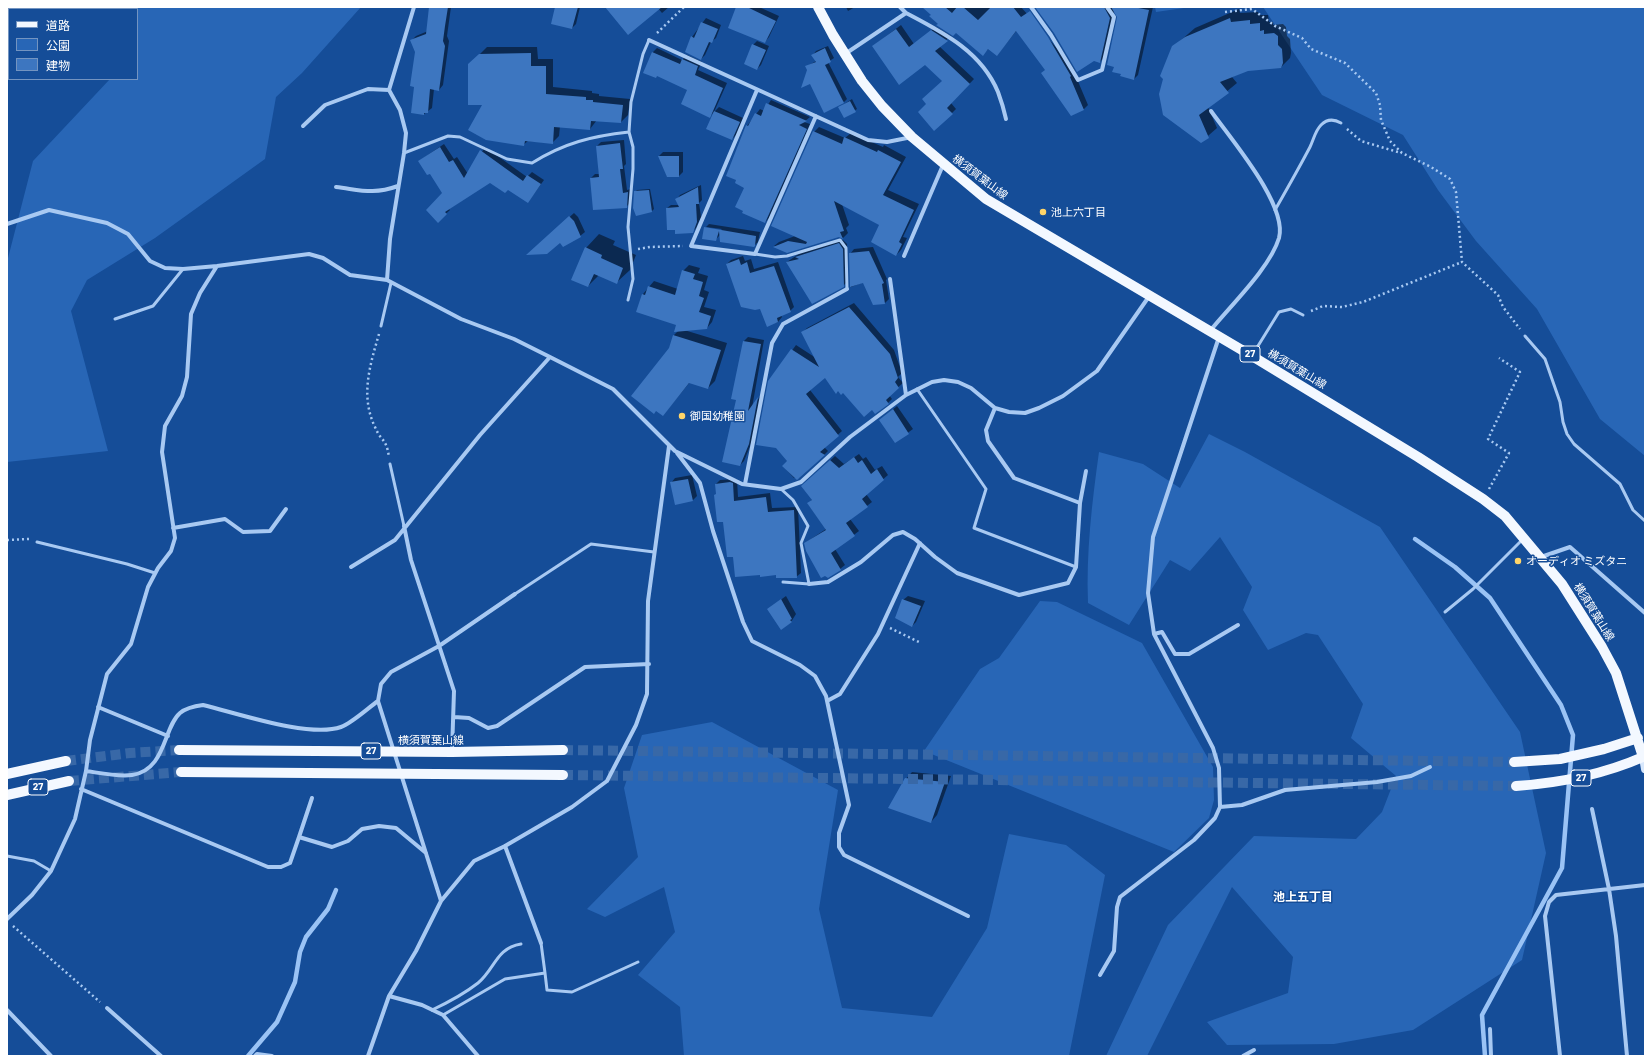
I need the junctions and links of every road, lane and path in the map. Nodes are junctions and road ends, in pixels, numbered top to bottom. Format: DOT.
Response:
graph roads {
  1 [pos="414,7"];
  2 [pos="684,7"];
  3 [pos="818,7"];
  4 [pos="900,7"];
  5 [pos="1031,7"];
  6 [pos="1107,7"];
  7 [pos="1225,12"];
  8 [pos="906,13"];
  9 [pos="650,40"];
  10 [pos="846,54"];
  11 [pos="389,90"];
  12 [pos="757,90"];
  13 [pos="1211,111"];
  14 [pos="816,116"];
  15 [pos="1006,119"];
  16 [pos="1341,123"];
  17 [pos="303,126"];
  18 [pos="629,132"];
  19 [pos="912,137"];
  20 [pos="404,153"];
  21 [pos="1402,154"];
  22 [pos="943,164"];
  23 [pos="398,186"];
  24 [pos="336,187"];
  25 [pos="1275,210"];
  26 [pos="7,224"];
  27 [pos="691,246"];
  28 [pos="630,251"];
  29 [pos="755,254"];
  30 [pos="904,256"];
  31 [pos="1462,262"];
  32 [pos="217,266"];
  33 [pos="183,269"];
  34 [pos="890,279"];
  35 [pos="389,282"];
  36 [pos="847,289"];
  37 [pos="1150,295"];
  38 [pos="628,300"];
  39 [pos="1303,315"];
  40 [pos="115,319"];
  41 [pos="381,326"];
  42 [pos="1209,332"];
  43 [pos="1525,336"];
  44 [pos="1219,337"];
  45 [pos="1252,356"];
  46 [pos="550,357"];
  47 [pos="1499,358"];
  48 [pos="917,389"];
  49 [pos="906,395"];
  50 [pos="995,408"];
  51 [pos="669,446"];
  52 [pos="675,451"];
  53 [pos="390,464"];
  54 [pos="1086,471"];
  55 [pos="745,484"];
  56 [pos="781,489"];
  57 [pos="1483,499"];
  58 [pos="1080,503"];
  59 [pos="286,509"];
  60 [pos="1645,521"];
  61 [pos="404,526"];
  62 [pos="173,528"];
  63 [pos="1525,538"];
  64 [pos="7,540"];
  65 [pos="37,542"];
  66 [pos="920,543"];
  67 [pos="654,552"];
  68 [pos="1541,557"];
  69 [pos="351,567"];
  70 [pos="1076,567"];
  71 [pos="155,573"];
  72 [pos="783,582"];
  73 [pos="809,584"];
  74 [pos="515,594"];
  75 [pos="1445,612"];
  76 [pos="1645,613"];
  77 [pos="882,625"];
  78 [pos="1238,625"];
  79 [pos="1154,634"];
  80 [pos="921,643"];
  81 [pos="438,646"];
  82 [pos="649,664"];
  83 [pos="378,701"];
  84 [pos="827,701"];
  85 [pos="98,707"];
  86 [pos="454,717"];
  87 [pos="168,736"];
  88 [pos="1642,737"];
  89 [pos="179,750"];
  90 [pos="563,750"];
  91 [pos="395,751"];
  92 [pos="452,752"];
  93 [pos="1644,757"];
  94 [pos="66,762"];
  95 [pos="1514,762"];
  96 [pos="1430,767"];
  97 [pos="1645,769"];
  98 [pos="86,771"];
  99 [pos="181,772"];
  100 [pos="7,774"];
  101 [pos="402,774"];
  102 [pos="563,774"];
  103 [pos="69,781"];
  104 [pos="1516,786"];
  105 [pos="81,790"];
  106 [pos="7,795"];
  107 [pos="312,798"];
  108 [pos="1220,807"];
  109 [pos="1592,809"];
  110 [pos="299,837"];
  111 [pos="506,846"];
  112 [pos="426,854"];
  113 [pos="7,856"];
  114 [pos="51,871"];
  115 [pos="1645,885"];
  116 [pos="1609,889"];
  117 [pos="441,901"];
  118 [pos="968,916"];
  119 [pos="7,920"];
  120 [pos="541,943"];
  121 [pos="521,944"];
  122 [pos="638,962"];
  123 [pos="545,973"];
  124 [pos="1100,975"];
  125 [pos="389,996"];
  126 [pos="107,1008"];
  127 [pos="7,1010"];
  128 [pos="432,1010"];
  129 [pos="443,1016"];
  130 [pos="1490,1029"];
  131 [pos="1254,1050"];
  132 [pos="51,1056"];
  133 [pos="161,1056"];
  134 [pos="256,1056"];
  135 [pos="272,1056"];
  136 [pos="368,1056"];
  137 [pos="478,1056"];
  138 [pos="1243,1056"];
  139 [pos="1491,1056"];
  140 [pos="1560,1056"];
  141 [pos="1628,1056"];
  1 -- 11 [label="street"];
  2 -- 9 [label="path"];
  3 -- 10 [label="main road, 横須賀葉山線 / 27"];
  4 -- 8 [label="street"];
  5 -- 6 [label="street"];
  7 -- 21 [label="path"];
  8 -- 10 [label="street"];
  8 -- 15 [label="street"];
  9 -- 12 [label="street"];
  9 -- 18 [label="lane"];
  10 -- 19 [label="main road, 横須賀葉山線 / 27"];
  11 -- 17 [label="street"];
  11 -- 20 [label="street"];
  12 -- 14 [label="street"];
  12 -- 27 [label="street"];
  13 -- 25 [label="street"];
  14 -- 19 [label="street"];
  14 -- 29 [label="street"];
  16 -- 21 [label="path"];
  16 -- 25 [label="lane"];
  18 -- 20 [label="lane"];
  18 -- 28 [label="lane"];
  19 -- 22 [label="main road, 横須賀葉山線 / 27"];
  20 -- 23 [label="street"];
  21 -- 31 [label="path"];
  22 -- 30 [label="street"];
  22 -- 37 [label="main road, 横須賀葉山線 / 27"];
  23 -- 24 [label="street"];
  23 -- 35 [label="street"];
  25 -- 42 [label="street"];
  26 -- 33 [label="street"];
  27 -- 28 [label="path"];
  27 -- 29 [label="street"];
  28 -- 38 [label="lane"];
  29 -- 36 [label="lane"];
  31 -- 39 [label="path"];
  31 -- 43 [label="path"];
  32 -- 33 [label="street"];
  32 -- 35 [label="street"];
  32 -- 62 [label="street"];
  33 -- 40 [label="lane"];
  34 -- 49 [label="street"];
  35 -- 41 [label="lane"];
  35 -- 46 [label="street"];
  36 -- 55 [label="street"];
  37 -- 42 [label="main road, 横須賀葉山線 / 27"];
  37 -- 50 [label="street"];
  39 -- 45 [label="lane"];
  41 -- 53 [label="path"];
  42 -- 44 [label="main road, 横須賀葉山線 / 27"];
  43 -- 60 [label="lane"];
  44 -- 45 [label="main road, 横須賀葉山線 / 27"];
  44 -- 79 [label="street"];
  45 -- 57 [label="main road, 横須賀葉山線 / 27"];
  46 -- 51 [label="street"];
  46 -- 61 [label="street"];
  47 -- 57 [label="path"];
  48 -- 49 [label="street"];
  48 -- 50 [label="street"];
  48 -- 70 [label="lane"];
  49 -- 56 [label="street"];
  50 -- 58 [label="street"];
  51 -- 52 [label="street"];
  51 -- 67 [label="street"];
  52 -- 55 [label="street"];
  52 -- 84 [label="street"];
  53 -- 61 [label="lane"];
  54 -- 58 [label="street"];
  55 -- 56 [label="street"];
  56 -- 73 [label="lane"];
  57 -- 63 [label="main road, 横須賀葉山線 / 27"];
  58 -- 70 [label="street"];
  59 -- 62 [label="street"];
  61 -- 69 [label="street"];
  61 -- 81 [label="street"];
  62 -- 71 [label="street"];
  63 -- 68 [label="main road, 横須賀葉山線 / 27"];
  63 -- 75 [label="lane"];
  64 -- 65 [label="path"];
  65 -- 71 [label="lane"];
  66 -- 70 [label="street"];
  66 -- 73 [label="street"];
  66 -- 77 [label="street"];
  67 -- 74 [label="lane"];
  67 -- 82 [label="street"];
  68 -- 76 [label="street"];
  68 -- 88 [label="main road, 横須賀葉山線 / 27"];
  71 -- 85 [label="street"];
  72 -- 73 [label="lane"];
  74 -- 81 [label="street"];
  77 -- 80 [label="path"];
  77 -- 84 [label="street"];
  78 -- 79 [label="street"];
  79 -- 108 [label="street"];
  81 -- 83 [label="street"];
  81 -- 86 [label="street"];
  82 -- 86 [label="street"];
  82 -- 111 [label="street"];
  83 -- 87 [label="street"];
  83 -- 91 [label="street"];
  84 -- 118 [label="street"];
  85 -- 87 [label="street"];
  85 -- 98 [label="street"];
  86 -- 92 [label="street"];
  87 -- 98 [label="street"];
  88 -- 93 [label="main road, 横須賀葉山線 / 27"];
  88 -- 95 [label="main road, 27"];
  89 -- 91 [label="main road, 横須賀葉山線 / 27"];
  90 -- 92 [label="main road, 横須賀葉山線 / 27"];
  91 -- 92 [label="main road, 横須賀葉山線 / 27"];
  91 -- 101 [label="street"];
  93 -- 97 [label="street"];
  93 -- 104 [label="main road, 27"];
  94 -- 100 [label="main road, 27"];
  96 -- 108 [label="street"];
  98 -- 105 [label="street"];
  99 -- 101 [label="main road, 27"];
  101 -- 102 [label="main road, 27"];
  101 -- 112 [label="street"];
  103 -- 106 [label="main road, 27"];
  105 -- 110 [label="street"];
  105 -- 114 [label="street"];
  107 -- 110 [label="street"];
  108 -- 124 [label="street"];
  109 -- 116 [label="street"];
  110 -- 112 [label="street"];
  111 -- 117 [label="street"];
  111 -- 120 [label="street"];
  112 -- 117 [label="street"];
  113 -- 114 [label="lane"];
  114 -- 119 [label="street"];
  115 -- 116 [label="street"];
  116 -- 140 [label="street"];
  116 -- 141 [label="street"];
  117 -- 125 [label="street"];
  119 -- 126 [label="path"];
  120 -- 123 [label="lane"];
  121 -- 128 [label="lane"];
  122 -- 123 [label="lane"];
  123 -- 129 [label="lane"];
  125 -- 128 [label="street"];
  125 -- 136 [label="street"];
  126 -- 133 [label="street"];
  127 -- 132 [label="street"];
  128 -- 129 [label="street"];
  129 -- 137 [label="street"];
  130 -- 139 [label="street"];
  131 -- 138 [label="street"];
  134 -- 135 [label="street"];
}
